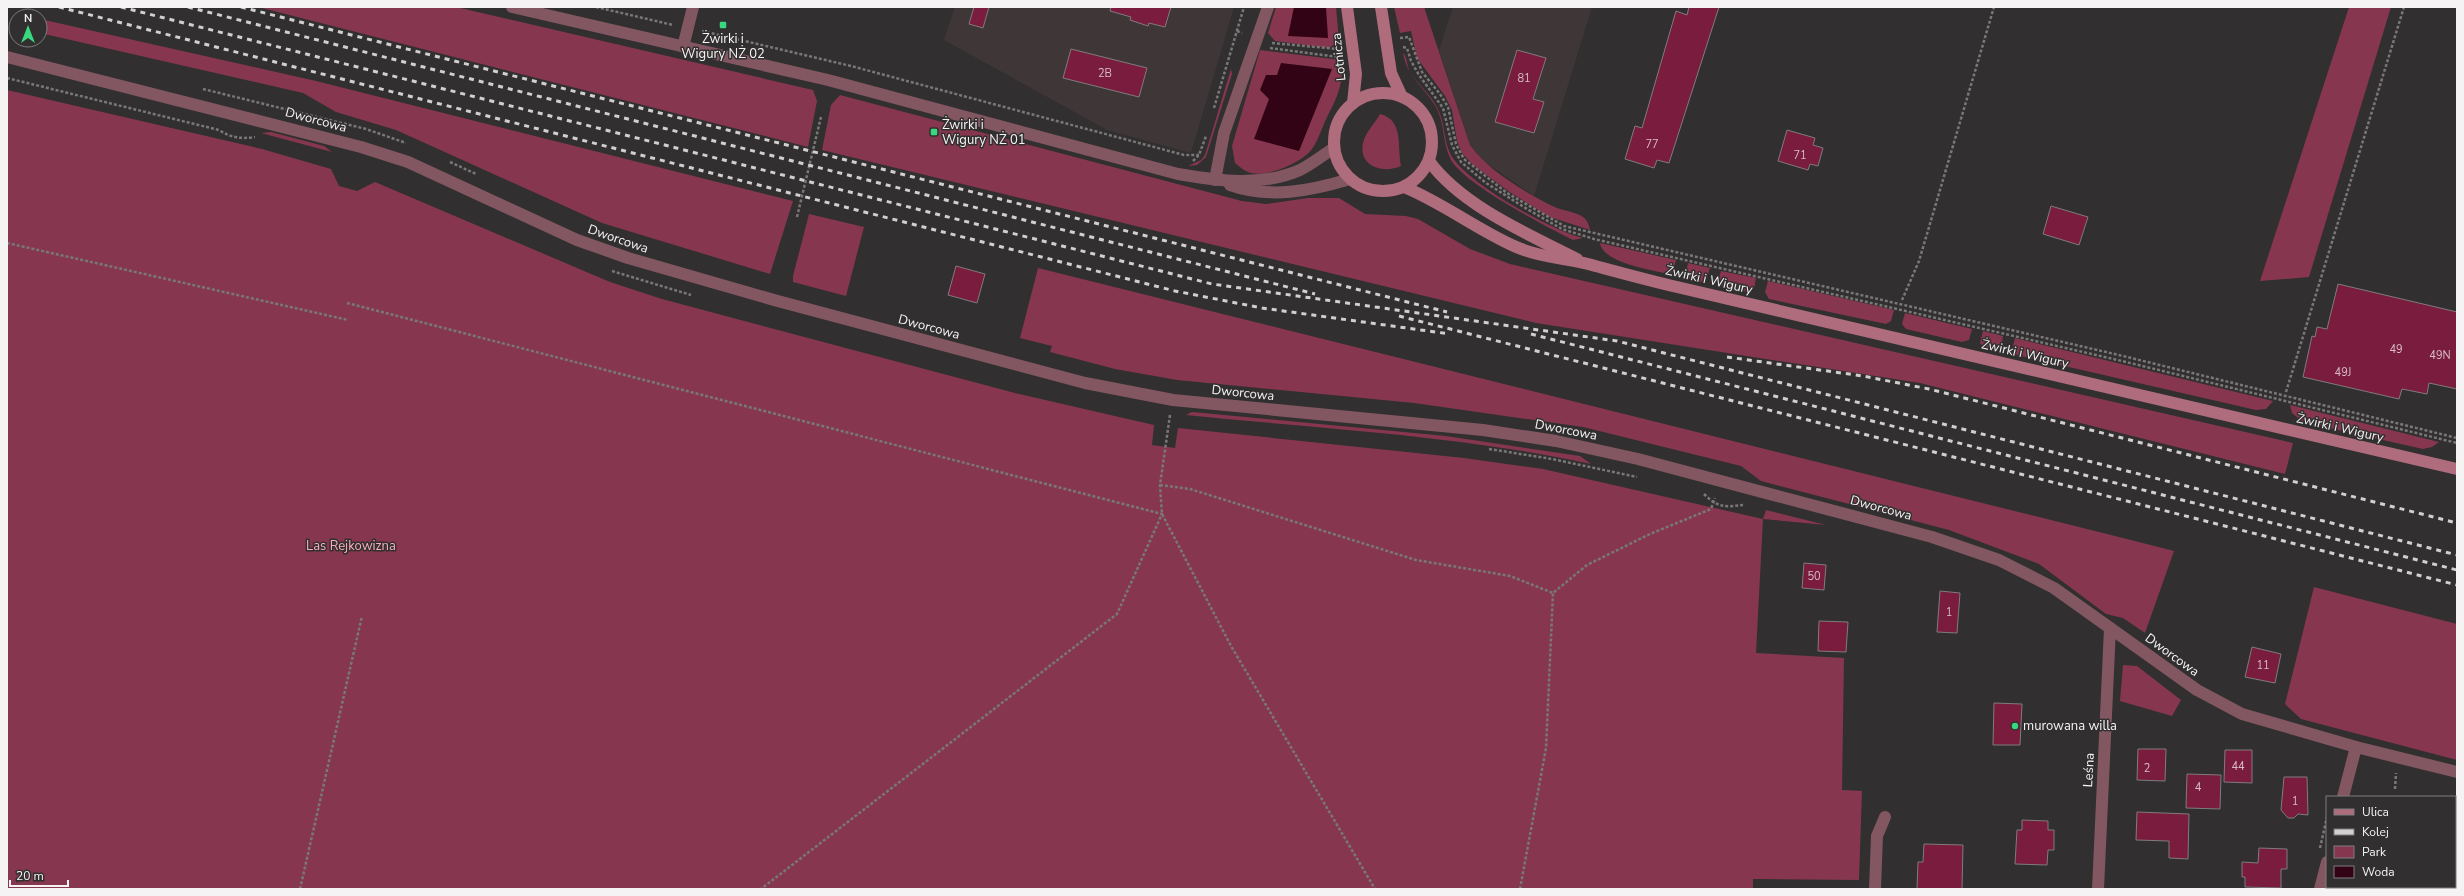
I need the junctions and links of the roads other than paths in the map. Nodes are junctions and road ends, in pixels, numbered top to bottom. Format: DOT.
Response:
graph roads {
  1 [pos="512,7"];
  2 [pos="693,7"];
  3 [pos="1268,7"];
  4 [pos="1347,7"];
  5 [pos="1381,7"];
  6 [pos="683,47"];
  7 [pos="7,57"];
  8 [pos="1402,97"];
  9 [pos="1353,103"];
  10 [pos="1334,148"];
  11 [pos="1428,161"];
  12 [pos="1350,179"];
  13 [pos="1215,180"];
  14 [pos="1404,187"];
  15 [pos="1587,264"];
  16 [pos="2457,470"];
  17 [pos="2110,628"];
  18 [pos="2356,747"];
  19 [pos="2457,772"];
  20 [pos="2343,796"];
  21 [pos="1885,817"];
  22 [pos="2326,866"];
  23 [pos="1875,889"];
  24 [pos="2098,889"];
  25 [pos="2320,889"];
  1 -- 6 [label="street"];
  2 -- 6 [label="street"];
  3 -- 13 [label="street"];
  4 -- 9 [label="main road, Lotnicza"];
  5 -- 8 [label="main road"];
  6 -- 13 [label="street"];
  7 -- 17 [label="street, Dworcowa"];
  8 -- 9 [label="main road"];
  8 -- 11 [label="main road"];
  9 -- 10 [label="main road"];
  10 -- 12 [label="main road"];
  10 -- 13 [label="street"];
  11 -- 14 [label="main road"];
  11 -- 15 [label="main road, Żwirki i Wigury"];
  12 -- 13 [label="street"];
  12 -- 14 [label="main road"];
  14 -- 15 [label="main road, Żwirki i Wigury"];
  15 -- 16 [label="main road, Żwirki i Wigury"];
  17 -- 18 [label="street, Dworcowa"];
  17 -- 24 [label="street, Leśna"];
  18 -- 19 [label="street, Dworcowa"];
  18 -- 20 [label="street"];
  21 -- 23 [label="street"];
  22 -- 25 [label="street"];
}
